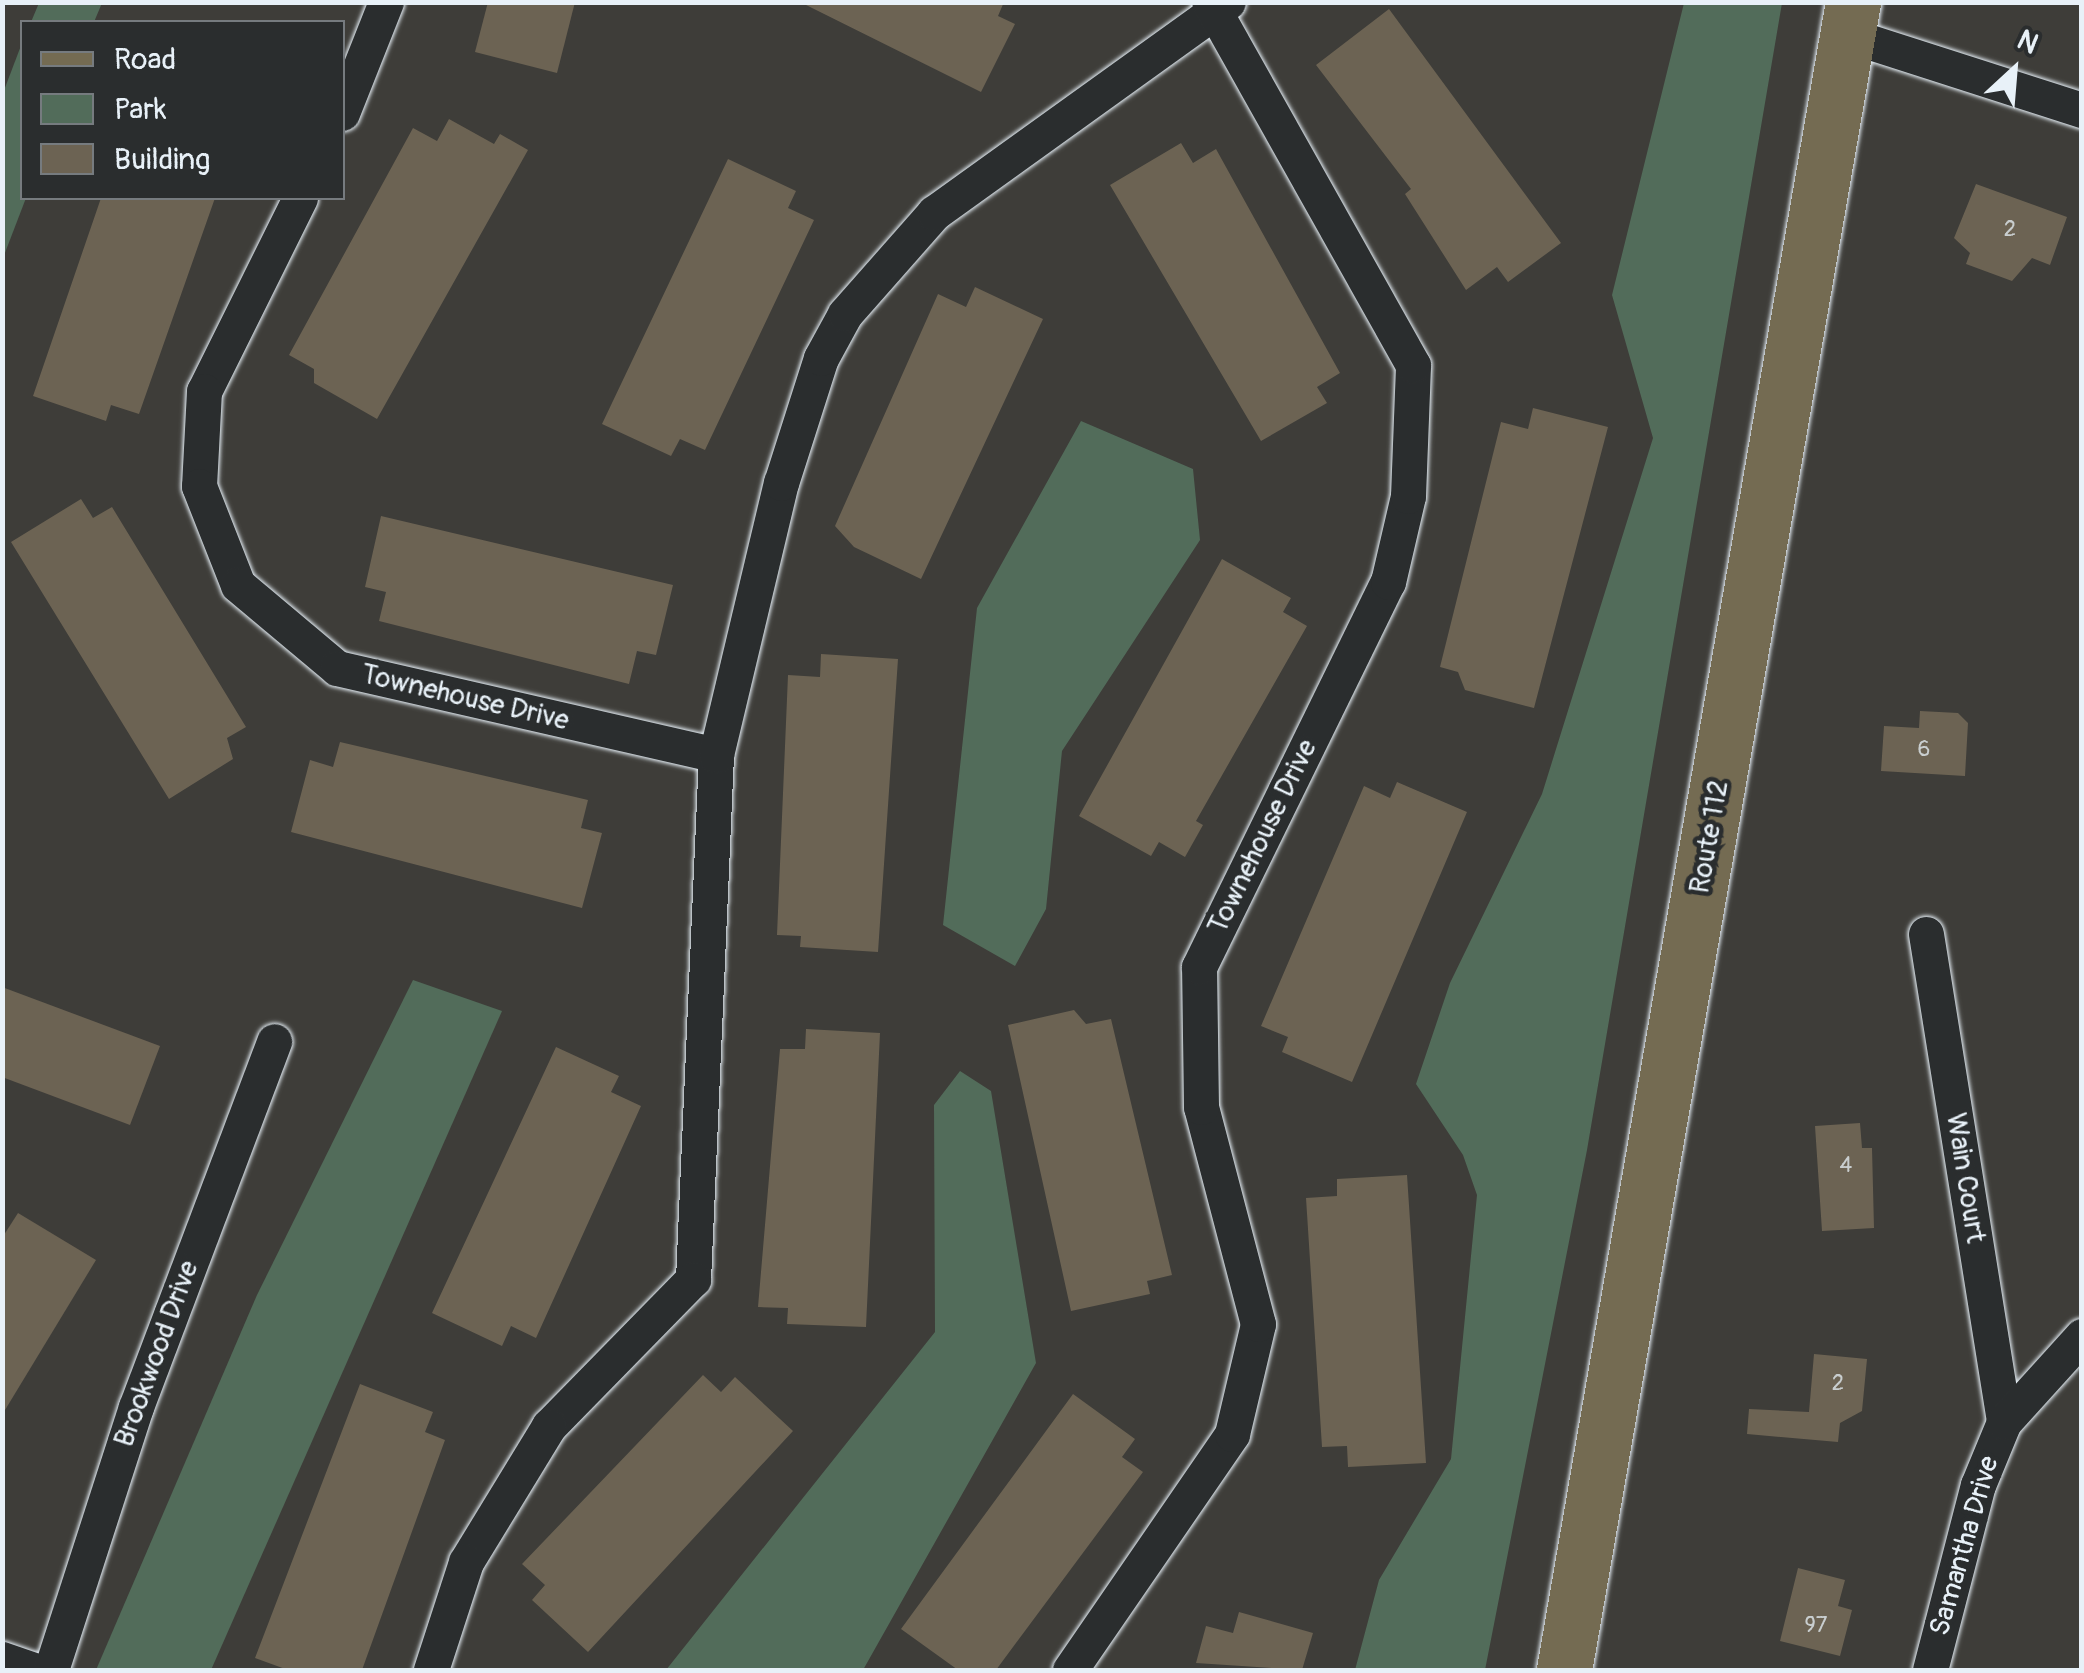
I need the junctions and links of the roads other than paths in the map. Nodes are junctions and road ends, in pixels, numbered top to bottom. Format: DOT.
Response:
graph roads {
  1 [pos="386,2"];
  2 [pos="1218,5"];
  3 [pos="1851,19"];
  4 [pos="345,105"];
  5 [pos="2082,110"];
  6 [pos="299,200"];
  7 [pos="716,756"];
  8 [pos="1926,934"];
  9 [pos="274,1041"];
  10 [pos="2082,1336"];
  11 [pos="2004,1422"];
  12 [pos="2,1658"];
  13 [pos="34,1670"];
  14 [pos="52,1670"];
  15 [pos="431,1670"];
  16 [pos="1070,1670"];
  17 [pos="1564,1670"];
  18 [pos="1930,1670"];
  1 -- 4 [label="street"];
  2 -- 7 [label="street, Townehouse Drive"];
  2 -- 16 [label="street, Townehouse Drive"];
  3 -- 5 [label="street"];
  3 -- 17 [label="main road, Route 112"];
  6 -- 7 [label="street, Townehouse Drive"];
  7 -- 15 [label="street, Townehouse Drive"];
  8 -- 11 [label="street, Wain Court"];
  9 -- 14 [label="street, Brookwood Drive"];
  10 -- 11 [label="street"];
  11 -- 18 [label="street, Samantha Drive"];
  12 -- 13 [label="street"];
}
